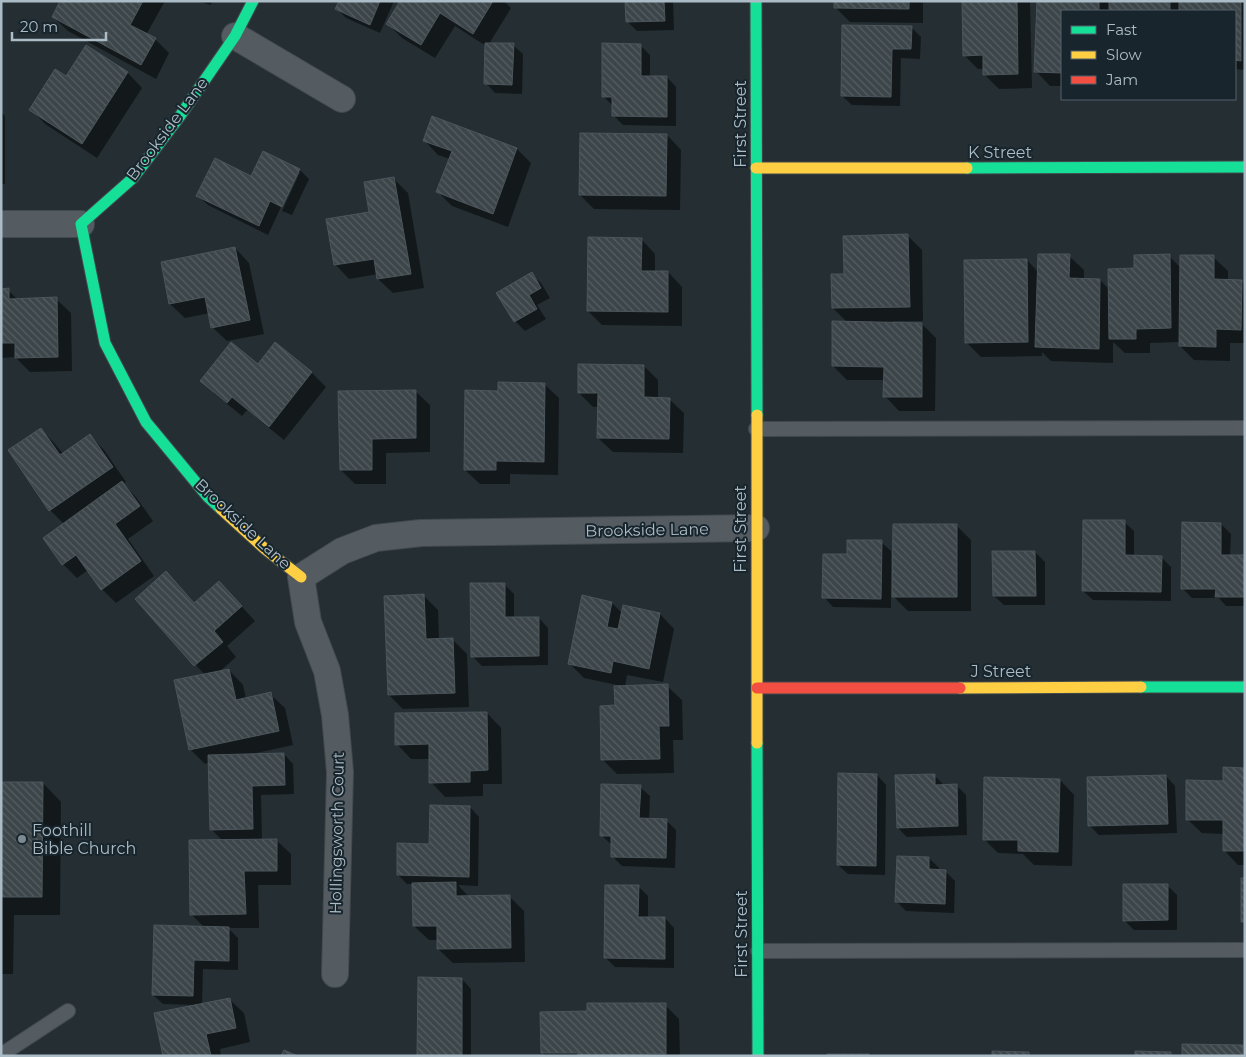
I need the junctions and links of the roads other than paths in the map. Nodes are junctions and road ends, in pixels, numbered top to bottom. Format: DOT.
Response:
graph roads {
  1 [pos="253,1"];
  2 [pos="756,1"];
  3 [pos="235,36"];
  4 [pos="342,99"];
  5 [pos="1245,167"];
  6 [pos="756,168"];
  7 [pos="1,224"];
  8 [pos="82,224"];
  9 [pos="1245,428"];
  10 [pos="756,429"];
  11 [pos="756,528"];
  12 [pos="301,577"];
  13 [pos="1245,687"];
  14 [pos="757,688"];
  15 [pos="1245,950"];
  16 [pos="758,951"];
  17 [pos="335,974"];
  18 [pos="68,1011"];
  19 [pos="1,1055"];
  20 [pos="758,1056"];
  1 -- 3 [label="street, Brookside Lane"];
  2 -- 6 [label="street, First Street"];
  3 -- 4 [label="street"];
  3 -- 8 [label="street, Brookside Lane"];
  5 -- 6 [label="street, K Street"];
  6 -- 10 [label="street, First Street"];
  7 -- 8 [label="street"];
  8 -- 12 [label="street, Brookside Lane"];
  9 -- 10 [label="lane"];
  10 -- 11 [label="street, First Street"];
  11 -- 12 [label="street, Brookside Lane"];
  11 -- 14 [label="street, First Street"];
  12 -- 17 [label="street, Hollingsworth Court"];
  13 -- 14 [label="street, J Street"];
  14 -- 16 [label="street, First Street"];
  15 -- 16 [label="lane"];
  16 -- 20 [label="street, First Street"];
  18 -- 19 [label="lane"];
}
